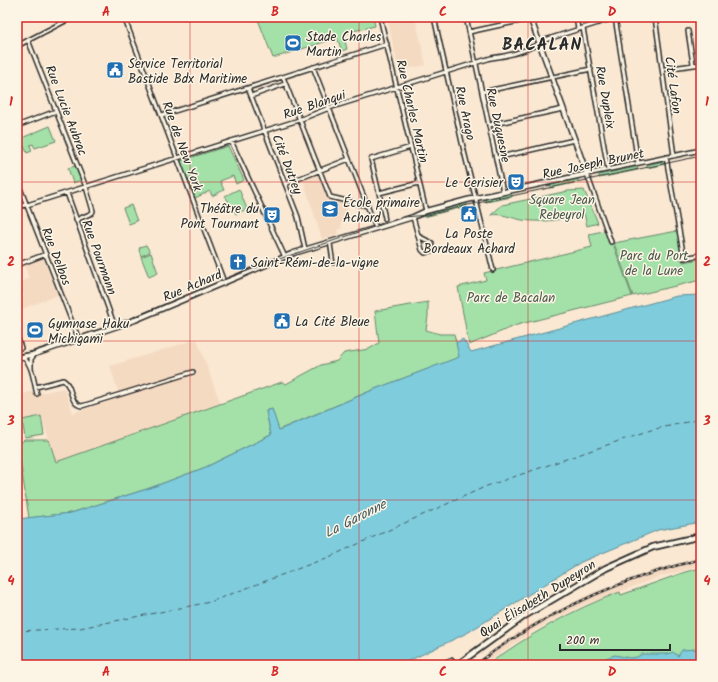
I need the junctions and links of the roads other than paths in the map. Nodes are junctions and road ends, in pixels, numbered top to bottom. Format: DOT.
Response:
graph roads {
  1 [pos="73,17"];
  2 [pos="124,17"];
  3 [pos="380,17"];
  4 [pos="434,17"];
  5 [pos="466,17"];
  6 [pos="538,17"];
  7 [pos="576,17"];
  8 [pos="616,17"];
  9 [pos="655,17"];
  10 [pos="531,18"];
  11 [pos="583,28"];
  12 [pos="578,29"];
  13 [pos="469,32"];
  14 [pos="688,32"];
  15 [pos="28,40"];
  16 [pos="540,43"];
  17 [pos="387,44"];
  18 [pos="17,46"];
  19 [pos="476,62"];
  20 [pos="693,64"];
  21 [pos="701,64"];
  22 [pos="313,67"];
  23 [pos="591,69"];
  24 [pos="665,69"];
  25 [pos="447,72"];
  26 [pos="282,77"];
  27 [pos="552,77"];
  28 [pos="285,84"];
  29 [pos="397,87"];
  30 [pos="248,88"];
  31 [pos="482,92"];
  32 [pos="251,96"];
  33 [pos="329,108"];
  34 [pos="563,109"];
  35 [pos="56,111"];
  36 [pos="162,115"];
  37 [pos="299,120"];
  38 [pos="489,125"];
  39 [pos="17,126"];
  40 [pos="264,131"];
  41 [pos="574,140"];
  42 [pos="231,141"];
  43 [pos="411,147"];
  44 [pos="701,150"];
  45 [pos="674,156"];
  46 [pos="666,157"];
  47 [pos="177,158"];
  48 [pos="496,158"];
  49 [pos="350,159"];
  50 [pos="638,163"];
  51 [pos="608,169"];
  52 [pos="319,171"];
  53 [pos="587,174"];
  54 [pos="17,180"];
  55 [pos="419,183"];
  56 [pos="285,184"];
  57 [pos="86,187"];
  58 [pos="503,192"];
  59 [pos="67,193"];
  60 [pos="379,193"];
  61 [pos="489,195"];
  62 [pos="475,198"];
  63 [pos="17,206"];
  64 [pos="27,206"];
  65 [pos="368,206"];
  66 [pos="426,211"];
  67 [pos="384,214"];
  68 [pos="413,217"];
  69 [pos="385,219"];
  70 [pos="76,220"];
  71 [pos="376,228"];
  72 [pos="418,236"];
  73 [pos="330,242"];
  74 [pos="611,242"];
  75 [pos="305,250"];
  76 [pos="46,254"];
  77 [pos="701,255"];
  78 [pos="285,258"];
  79 [pos="333,263"];
  80 [pos="17,265"];
  81 [pos="492,270"];
  82 [pos="224,282"];
  83 [pos="115,327"];
  84 [pos="17,336"];
  85 [pos="79,340"];
  86 [pos="20,348"];
  87 [pos="35,354"];
  88 [pos="19,357"];
  89 [pos="31,370"];
  90 [pos="193,372"];
  91 [pos="36,387"];
  92 [pos="37,394"];
  93 [pos="701,536"];
  94 [pos="442,665"];
  95 [pos="457,665"];
  1 -- 15 [label="street"];
  2 -- 36 [label="street, Rue de New York"];
  3 -- 17 [label="street, Rue Charles Martin"];
  4 -- 25 [label="street, Rue Arago"];
  5 -- 13 [label="street, Rue Duquesne"];
  6 -- 10 [label="street"];
  7 -- 12 [label="street"];
  8 -- 11 [label="street, Rue Blanqui"];
  8 -- 50 [label="street"];
  9 -- 45 [label="street, Cité Lafon"];
  10 -- 13 [label="street"];
  10 -- 16 [label="street"];
  11 -- 12 [label="street, Rue Blanqui"];
  11 -- 23 [label="street, Rue Dupleix"];
  12 -- 16 [label="street, Rue Blanqui"];
  13 -- 19 [label="street, Rue Duquesne"];
  14 -- 20 [label="street"];
  15 -- 18 [label="street"];
  15 -- 35 [label="street, Rue Lucie Aubrac"];
  16 -- 19 [label="street, Rue Blanqui"];
  16 -- 27 [label="street"];
  17 -- 22 [label="street"];
  17 -- 29 [label="street, Rue Charles Martin"];
  19 -- 25 [label="street, Rue Blanqui"];
  19 -- 31 [label="street, Rue Duquesne"];
  20 -- 21 [label="street"];
  20 -- 24 [label="street"];
  22 -- 26 [label="street"];
  22 -- 33 [label="street"];
  23 -- 27 [label="street"];
  23 -- 51 [label="street, Rue Dupleix"];
  25 -- 29 [label="street, Rue Blanqui"];
  25 -- 62 [label="street, Rue Arago"];
  26 -- 28 [label="street"];
  26 -- 30 [label="street"];
  27 -- 31 [label="street"];
  27 -- 34 [label="street"];
  28 -- 32 [label="street"];
  28 -- 37 [label="street"];
  29 -- 33 [label="street, Rue Blanqui"];
  29 -- 43 [label="street, Rue Charles Martin"];
  30 -- 32 [label="street, Cité Dutrey"];
  30 -- 36 [label="street"];
  31 -- 38 [label="street, Rue Duquesne"];
  32 -- 40 [label="street, Cité Dutrey"];
  33 -- 37 [label="street, Rue Blanqui"];
  33 -- 49 [label="street"];
  34 -- 38 [label="street"];
  34 -- 41 [label="street"];
  35 -- 39 [label="street"];
  35 -- 57 [label="street, Rue Lucie Aubrac"];
  36 -- 47 [label="street, Rue de New York"];
  37 -- 40 [label="street, Rue Blanqui"];
  37 -- 52 [label="street"];
  38 -- 48 [label="street, Rue Duquesne"];
  40 -- 42 [label="street, Rue Blanqui"];
  40 -- 56 [label="street, Cité Dutrey"];
  41 -- 48 [label="street"];
  41 -- 53 [label="street"];
  42 -- 47 [label="street, Rue Blanqui"];
  42 -- 78 [label="street"];
  43 -- 55 [label="street, Rue Charles Martin"];
  43 -- 60 [label="street"];
  44 -- 45 [label="street, Rue Joseph Brunet"];
  45 -- 46 [label="street, Rue Joseph Brunet"];
  46 -- 50 [label="street, Rue Joseph Brunet"];
  46 -- 77 [label="street"];
  47 -- 57 [label="street, Rue Blanqui"];
  47 -- 82 [label="street, Rue de New York"];
  48 -- 58 [label="street, Rue Duquesne"];
  49 -- 52 [label="street"];
  49 -- 65 [label="street"];
  50 -- 51 [label="street, Rue Joseph Brunet"];
  51 -- 53 [label="street, Rue Joseph Brunet"];
  52 -- 56 [label="street"];
  52 -- 65 [label="street"];
  53 -- 58 [label="street, Rue Joseph Brunet"];
  53 -- 74 [label="street"];
  54 -- 64 [label="street, Rue Delbos"];
  55 -- 60 [label="street"];
  55 -- 66 [label="street, Rue Charles Martin"];
  56 -- 75 [label="street, Cité Dutrey"];
  57 -- 59 [label="street, Rue Blanqui"];
  57 -- 70 [label="street, Rue Lucie Aubrac"];
  58 -- 61 [label="street, Rue Joseph Brunet"];
  59 -- 64 [label="street, Rue Blanqui"];
  59 -- 70 [label="street, Rue Pourmann"];
  60 -- 67 [label="street"];
  61 -- 62 [label="street, Rue Achard"];
  62 -- 66 [label="street, Rue Achard"];
  62 -- 81 [label="street, Rue Arago"];
  63 -- 64 [label="street, Rue Blanqui"];
  64 -- 76 [label="street, Rue Delbos"];
  65 -- 71 [label="street"];
  66 -- 68 [label="street, Rue Achard"];
  67 -- 69 [label="street"];
  68 -- 71 [label="street, Rue Achard"];
  68 -- 72 [label="street"];
  70 -- 83 [label="street, Rue Pourmann"];
  71 -- 73 [label="street, Rue Achard"];
  72 -- 72 [label="street"];
  73 -- 75 [label="street, Rue Achard"];
  73 -- 79 [label="street"];
  75 -- 78 [label="street, Rue Achard"];
  76 -- 80 [label="street"];
  76 -- 85 [label="street, Rue Delbos"];
  78 -- 82 [label="street, Rue Achard"];
  82 -- 83 [label="street, Rue Achard"];
  83 -- 85 [label="street, Rue Achard"];
  84 -- 86 [label="street"];
  85 -- 87 [label="street, Rue Achard"];
  87 -- 88 [label="street, Rue Achard"];
  87 -- 89 [label="street"];
  88 -- 89 [label="street"];
  89 -- 91 [label="street"];
  90 -- 91 [label="street"];
  91 -- 92 [label="street"];
  93 -- 95 [label="main road, Quai Élisabeth Dupeyron"];
  94 -- 95 [label="main road"];
}
